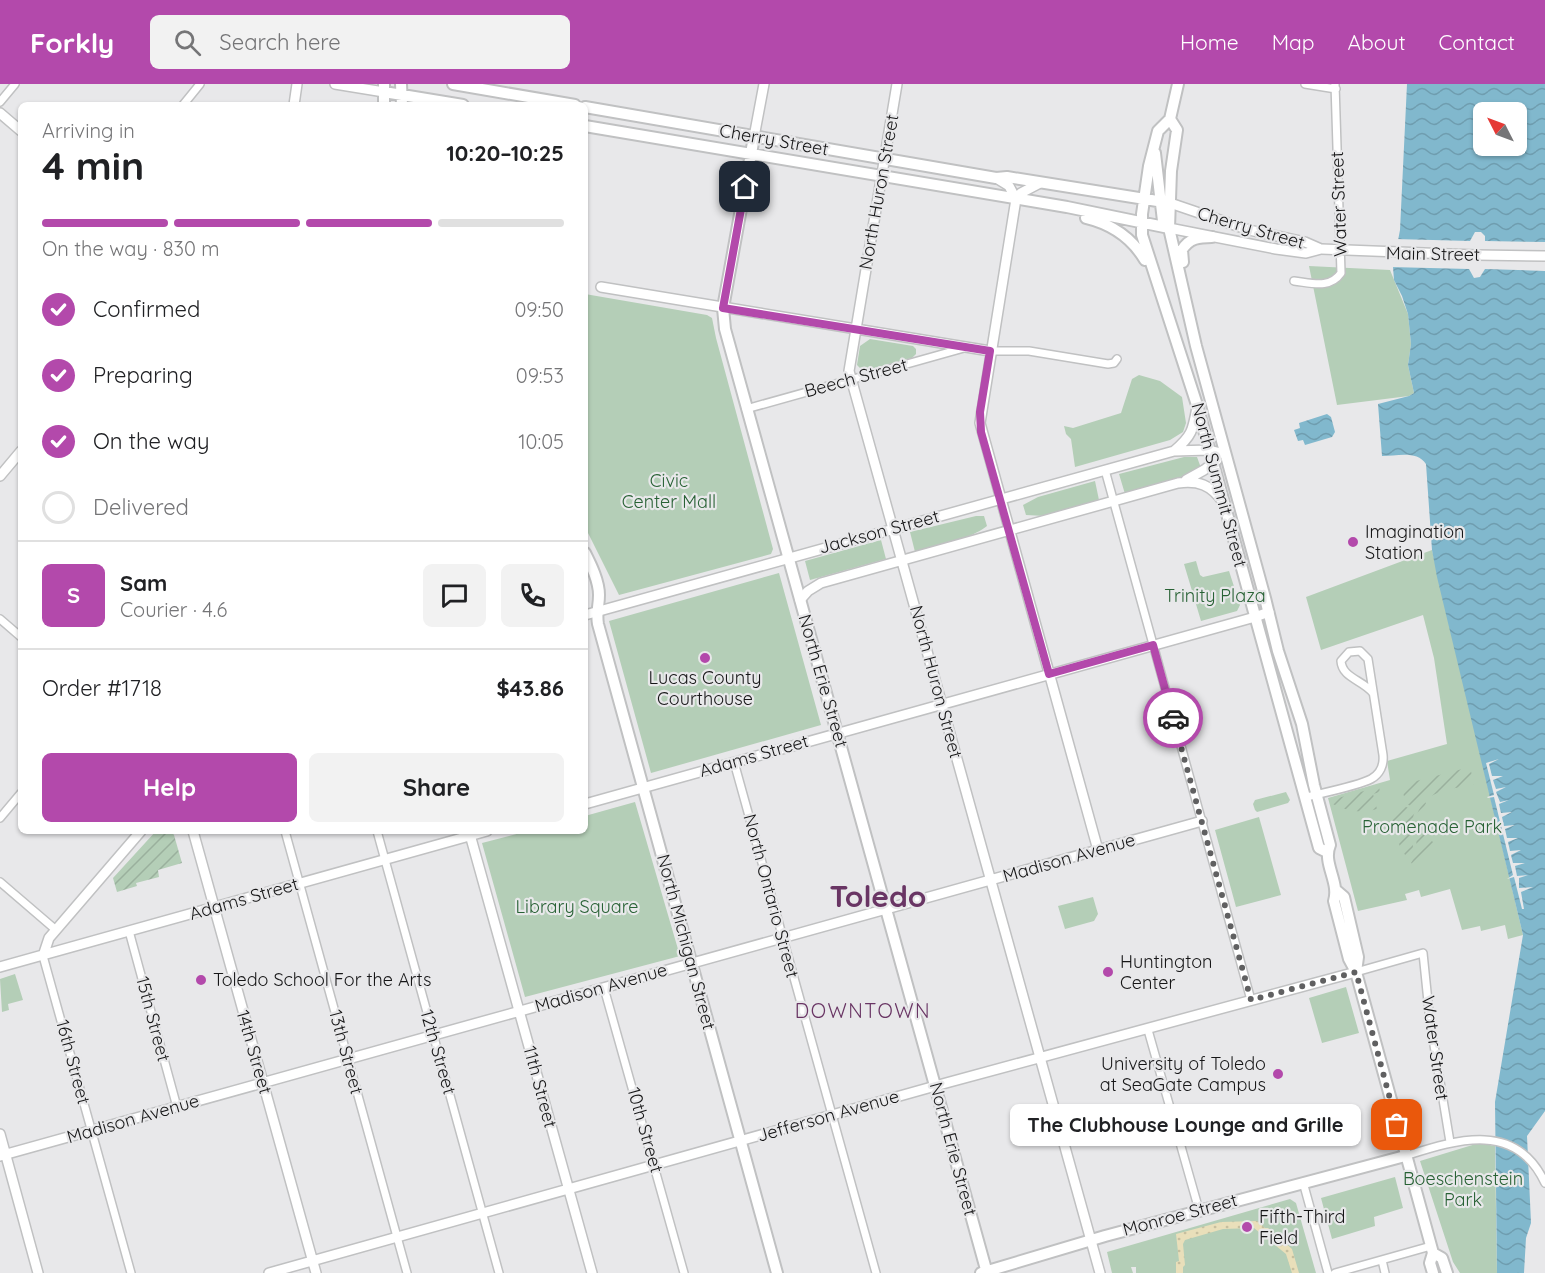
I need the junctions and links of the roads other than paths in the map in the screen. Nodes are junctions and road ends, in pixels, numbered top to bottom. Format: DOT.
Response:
graph roads {
  1 [pos="15,84"];
  2 [pos="200,84"];
  3 [pos="297,84"];
  4 [pos="334,84"];
  5 [pos="453,84"];
  6 [pos="764,84"];
  7 [pos="897,84"];
  8 [pos="1178,84"];
  9 [pos="1305,84"];
  10 [pos="480,86"];
  11 [pos="1335,86"];
  12 [pos="384,88"];
  13 [pos="402,95"];
  14 [pos="0,102"];
  15 [pos="185,102"];
  16 [pos="294,102"];
  17 [pos="427,102"];
  18 [pos="560,102"];
  19 [pos="588,108"];
  20 [pos="0,113"];
  21 [pos="1170,119"];
  22 [pos="588,127"];
  23 [pos="18,128"];
  24 [pos="754,137"];
  25 [pos="1155,143"];
  26 [pos="751,154"];
  27 [pos="884,158"];
  28 [pos="882,176"];
  29 [pos="996,178"];
  30 [pos="1040,183"];
  31 [pos="1016,199"];
  32 [pos="1143,200"];
  33 [pos="1165,203"];
  34 [pos="1052,206"];
  35 [pos="1141,222"];
  36 [pos="1169,228"];
  37 [pos="1212,237"];
  38 [pos="1321,249"];
  39 [pos="1545,256"];
  40 [pos="1157,281"];
  41 [pos="1294,281"];
  42 [pos="601,287"];
  43 [pos="1183,290"];
  44 [pos="723,308"];
  45 [pos="855,330"];
  46 [pos="966,348"];
  47 [pos="990,351"];
  48 [pos="1117,360"];
  49 [pos="851,380"];
  50 [pos="1197,405"];
  51 [pos="746,409"];
  52 [pos="1209,450"];
  53 [pos="1174,451"];
  54 [pos="1225,454"];
  55 [pos="18,455"];
  56 [pos="1213,463"];
  57 [pos="1105,470"];
  58 [pos="0,476"];
  59 [pos="1178,483"];
  60 [pos="1001,499"];
  61 [pos="1113,501"];
  62 [pos="1224,503"];
  63 [pos="894,528"];
  64 [pos="1010,530"];
  65 [pos="787,558"];
  66 [pos="588,560"];
  67 [pos="902,560"];
  68 [pos="800,600"];
  69 [pos="589,612"];
  70 [pos="1269,612"];
  71 [pos="1255,618"];
  72 [pos="0,619"];
  73 [pos="18,634"];
  74 [pos="1153,645"];
  75 [pos="1049,674"];
  76 [pos="1291,693"];
  77 [pos="1373,693"];
  78 [pos="1277,700"];
  79 [pos="942,704"];
  80 [pos="838,733"];
  81 [pos="1307,753"];
  82 [pos="1293,757"];
  83 [pos="734,762"];
  84 [pos="643,787"];
  85 [pos="1311,796"];
  86 [pos="18,797"];
  87 [pos="588,803"];
  88 [pos="0,818"];
  89 [pos="1202,821"];
  90 [pos="138,834"];
  91 [pos="194,834"];
  92 [pos="286,834"];
  93 [pos="378,834"];
  94 [pos="467,834"];
  95 [pos="470,834"];
  96 [pos="1098,850"];
  97 [pos="385,860"];
  98 [pos="991,880"];
  99 [pos="0,882"];
  100 [pos="299,884"];
  101 [pos="214,908"];
  102 [pos="887,910"];
  103 [pos="57,930"];
  104 [pos="129,932"];
  105 [pos="781,938"];
  106 [pos="1423,953"];
  107 [pos="43,956"];
  108 [pos="692,963"];
  109 [pos="0,967"];
  110 [pos="1356,972"];
  111 [pos="604,988"];
  112 [pos="1251,1000"];
  113 [pos="519,1011"];
  114 [pos="1148,1030"];
  115 [pos="434,1035"];
  116 [pos="348,1059"];
  117 [pos="1040,1059"];
  118 [pos="263,1083"];
  119 [pos="936,1086"];
  120 [pos="177,1107"];
  121 [pos="832,1115"];
  122 [pos="92,1131"];
  123 [pos="0,1134"];
  124 [pos="741,1141"];
  125 [pos="1450,1142"];
  126 [pos="3,1155"];
  127 [pos="1405,1156"];
  128 [pos="654,1165"];
  129 [pos="1303,1182"];
  130 [pos="1545,1183"];
  131 [pos="569,1189"];
  132 [pos="1199,1210"];
  133 [pos="483,1213"];
  134 [pos="397,1237"];
  135 [pos="1090,1240"];
  136 [pos="1432,1250"];
  137 [pos="1382,1260"];
  138 [pos="312,1261"];
  139 [pos="985,1272"];
  140 [pos="39,1273"];
  141 [pos="131,1273"];
  142 [pos="269,1273"];
  143 [pos="316,1273"];
  144 [pos="407,1273"];
  145 [pos="499,1273"];
  146 [pos="592,1273"];
  147 [pos="684,1273"];
  148 [pos="777,1273"];
  149 [pos="876,1273"];
  150 [pos="1100,1273"];
  151 [pos="1328,1273"];
  152 [pos="1335,1273"];
  153 [pos="1385,1273"];
  154 [pos="1433,1273"];
  155 [pos="1447,1273"];
  1 -- 14 [label="street"];
  2 -- 15 [label="street"];
  3 -- 16 [label="street"];
  4 -- 12 [label="street"];
  5 -- 10 [label="main road"];
  6 -- 24 [label="street, North Erie Street"];
  7 -- 27 [label="street, North Huron Street"];
  8 -- 21 [label="main road, North Summit Street"];
  9 -- 11 [label="street"];
  10 -- 18 [label="main road"];
  11 -- 41 [label="street, Water Street"];
  12 -- 13 [label="main road"];
  13 -- 17 [label="main road"];
  19 -- 24 [label="main road, Cherry Street"];
  20 -- 23 [label="street"];
  21 -- 25 [label="main road, North Summit Street"];
  21 -- 33 [label="main road, North Summit Street"];
  22 -- 26 [label="main road, Cherry Street"];
  24 -- 26 [label="main road, North Erie Street"];
  24 -- 27 [label="main road, Cherry Street"];
  25 -- 32 [label="main road, North Summit Street"];
  25 -- 33 [label="main road"];
  26 -- 28 [label="main road, Cherry Street"];
  26 -- 44 [label="main road, North Erie Street"];
  27 -- 28 [label="street, North Huron Street"];
  27 -- 29 [label="main road, Cherry Street"];
  28 -- 31 [label="main road, Cherry Street"];
  28 -- 45 [label="street, North Huron Street"];
  29 -- 30 [label="main road, Cherry Street"];
  29 -- 31 [label="street"];
  30 -- 31 [label="street"];
  30 -- 32 [label="main road, Cherry Street"];
  31 -- 34 [label="main road, Cherry Street"];
  31 -- 47 [label="street"];
  32 -- 33 [label="main road, Cherry Street"];
  32 -- 35 [label="main road, North Summit Street"];
  33 -- 36 [label="main road, North Summit Street"];
  33 -- 38 [label="street, Cherry Street"];
  34 -- 35 [label="main road, Cherry Street"];
  34 -- 40 [label="main road"];
  35 -- 36 [label="main road, Cherry Street"];
  35 -- 40 [label="main road, North Summit Street"];
  36 -- 37 [label="street, Cherry Street"];
  36 -- 43 [label="main road, North Summit Street"];
  37 -- 38 [label="street, Cherry Street"];
  37 -- 43 [label="main road"];
  38 -- 39 [label="street, Main Street, bridge"];
  40 -- 50 [label="main road, North Summit Street"];
  42 -- 44 [label="street"];
  43 -- 54 [label="main road, North Summit Street"];
  44 -- 45 [label="street"];
  44 -- 51 [label="main road, North Erie Street"];
  45 -- 46 [label="street"];
  45 -- 49 [label="street, North Huron Street"];
  46 -- 47 [label="street"];
  46 -- 49 [label="street, Beech Street"];
  47 -- 48 [label="street"];
  47 -- 60 [label="street"];
  49 -- 51 [label="street, Beech Street"];
  49 -- 63 [label="street, North Huron Street"];
  50 -- 52 [label="main road, North Summit Street"];
  50 -- 53 [label="street"];
  51 -- 65 [label="main road, North Erie Street"];
  52 -- 53 [label="street, Jackson Street"];
  52 -- 54 [label="street, Jackson Street"];
  52 -- 56 [label="main road, North Summit Street"];
  53 -- 57 [label="street, Jackson Street"];
  54 -- 56 [label="street, Jackson Street"];
  54 -- 70 [label="main road, North Summit Street"];
  55 -- 58 [label="street"];
  56 -- 59 [label="street, Jackson Street"];
  56 -- 62 [label="main road, North Summit Street"];
  57 -- 60 [label="street, Jackson Street"];
  57 -- 61 [label="street"];
  59 -- 61 [label="street, Jackson Street"];
  59 -- 62 [label="street, Jackson Street"];
  60 -- 63 [label="street, Jackson Street"];
  60 -- 64 [label="street"];
  61 -- 64 [label="street, Jackson Street"];
  61 -- 74 [label="street"];
  62 -- 71 [label="main road, North Summit Street"];
  63 -- 65 [label="street, Jackson Street"];
  63 -- 67 [label="street, North Huron Street"];
  64 -- 67 [label="street, Jackson Street"];
  64 -- 75 [label="street"];
  65 -- 68 [label="main road, North Erie Street"];
  65 -- 69 [label="street, Jackson Street"];
  66 -- 69 [label="main road, North Michigan Street"];
  67 -- 68 [label="street, Jackson Street"];
  67 -- 79 [label="street, North Huron Street"];
  68 -- 80 [label="main road, North Erie Street"];
  69 -- 84 [label="main road, North Michigan Street"];
  70 -- 71 [label="street, Adams Street"];
  70 -- 76 [label="main road, North Summit Street"];
  71 -- 74 [label="street, Adams Street"];
  71 -- 78 [label="main road, North Summit Street"];
  72 -- 73 [label="street"];
  74 -- 75 [label="street, Adams Street"];
  74 -- 89 [label="street"];
  75 -- 79 [label="street, Adams Street"];
  75 -- 96 [label="street"];
  76 -- 78 [label="main road"];
  76 -- 81 [label="main road, North Summit Street"];
  77 -- 77 [label="street"];
  77 -- 85 [label="street"];
  78 -- 82 [label="main road, North Summit Street"];
  79 -- 80 [label="street, Adams Street"];
  79 -- 98 [label="street, North Huron Street"];
  80 -- 83 [label="street, Adams Street"];
  80 -- 102 [label="main road, North Erie Street"];
  81 -- 82 [label="main road"];
  81 -- 85 [label="main road, North Summit Street"];
  82 -- 85 [label="main road, North Summit Street"];
  83 -- 84 [label="street, Adams Street"];
  83 -- 105 [label="street, North Ontario Street"];
  84 -- 87 [label="street, Adams Street"];
  84 -- 108 [label="main road, North Michigan Street"];
  85 -- 110 [label="main road, North Summit Street"];
  86 -- 88 [label="street"];
  89 -- 96 [label="street, Madison Avenue"];
  89 -- 112 [label="street"];
  90 -- 103 [label="street"];
  91 -- 101 [label="street, 14th Street"];
  92 -- 100 [label="street, 13th Street"];
  93 -- 97 [label="street, 12th Street"];
  94 -- 97 [label="street, Adams Street"];
  95 -- 113 [label="street, 11th Street"];
  96 -- 98 [label="street, Madison Avenue"];
  97 -- 100 [label="street, Adams Street"];
  97 -- 115 [label="street, 12th Street"];
  98 -- 102 [label="street, Madison Avenue"];
  98 -- 117 [label="street, North Huron Street"];
  99 -- 103 [label="street"];
  100 -- 101 [label="street, Adams Street"];
  100 -- 116 [label="street, 13th Street"];
  101 -- 104 [label="street, Adams Street"];
  101 -- 118 [label="street, 14th Street"];
  102 -- 105 [label="street, Madison Avenue"];
  102 -- 119 [label="main road, North Erie Street"];
  103 -- 107 [label="street"];
  104 -- 107 [label="street, Adams Street"];
  104 -- 120 [label="street, 15th Street"];
  105 -- 108 [label="street, Madison Avenue"];
  105 -- 121 [label="street, North Ontario Street"];
  106 -- 110 [label="street, Jefferson Avenue"];
  106 -- 125 [label="street, Water Street"];
  107 -- 109 [label="street, Adams Street"];
  107 -- 122 [label="street, 16th Street"];
  108 -- 111 [label="street, Madison Avenue"];
  108 -- 124 [label="main road, North Michigan Street"];
  110 -- 112 [label="street, Jefferson Avenue"];
  110 -- 127 [label="main road, North Summit Street"];
  111 -- 113 [label="street, Madison Avenue"];
  111 -- 128 [label="street, 10th Street"];
  112 -- 114 [label="street, Jefferson Avenue"];
  113 -- 115 [label="street, Madison Avenue"];
  113 -- 131 [label="street, 11th Street"];
  114 -- 117 [label="street, Jefferson Avenue"];
  114 -- 132 [label="street"];
  115 -- 116 [label="street, Madison Avenue"];
  115 -- 133 [label="street, 12th Street"];
  116 -- 118 [label="street, Madison Avenue"];
  116 -- 134 [label="street, 13th Street"];
  117 -- 119 [label="street, Jefferson Avenue"];
  117 -- 135 [label="street, North Huron Street"];
  118 -- 120 [label="street, Madison Avenue"];
  118 -- 138 [label="street, 14th Street"];
  119 -- 121 [label="street, Jefferson Avenue"];
  119 -- 139 [label="main road, North Erie Street"];
  120 -- 122 [label="street, Madison Avenue"];
  121 -- 124 [label="street, Jefferson Avenue"];
  121 -- 149 [label="street, North Ontario Street"];
  122 -- 126 [label="street, Madison Avenue"];
  122 -- 141 [label="street, 16th Street"];
  123 -- 126 [label="street"];
  124 -- 128 [label="street, Jefferson Avenue"];
  124 -- 148 [label="main road, North Michigan Street"];
  125 -- 127 [label="street, Monroe Street"];
  125 -- 130 [label="street, Monroe Street"];
  126 -- 140 [label="street"];
  127 -- 129 [label="main road, Monroe Street"];
  127 -- 136 [label="main road, North Summit Street"];
  128 -- 131 [label="street, Jefferson Avenue"];
  128 -- 147 [label="street, 10th Street"];
  129 -- 132 [label="main road, Monroe Street"];
  129 -- 151 [label="street"];
  131 -- 133 [label="street, Jefferson Avenue"];
  131 -- 146 [label="street, 11th Street"];
  132 -- 135 [label="main road, Monroe Street"];
  133 -- 134 [label="street, Jefferson Avenue"];
  133 -- 145 [label="street, 12th Street"];
  134 -- 138 [label="street, Jefferson Avenue"];
  134 -- 144 [label="street, 13th Street"];
  135 -- 139 [label="main road, Monroe Street"];
  135 -- 150 [label="street, North Huron Street"];
  136 -- 137 [label="street"];
  136 -- 154 [label="main road"];
  136 -- 155 [label="main road"];
  137 -- 152 [label="street"];
  137 -- 153 [label="street"];
  138 -- 142 [label="street, Jefferson Avenue"];
  138 -- 143 [label="street, 14th Street"];
}
